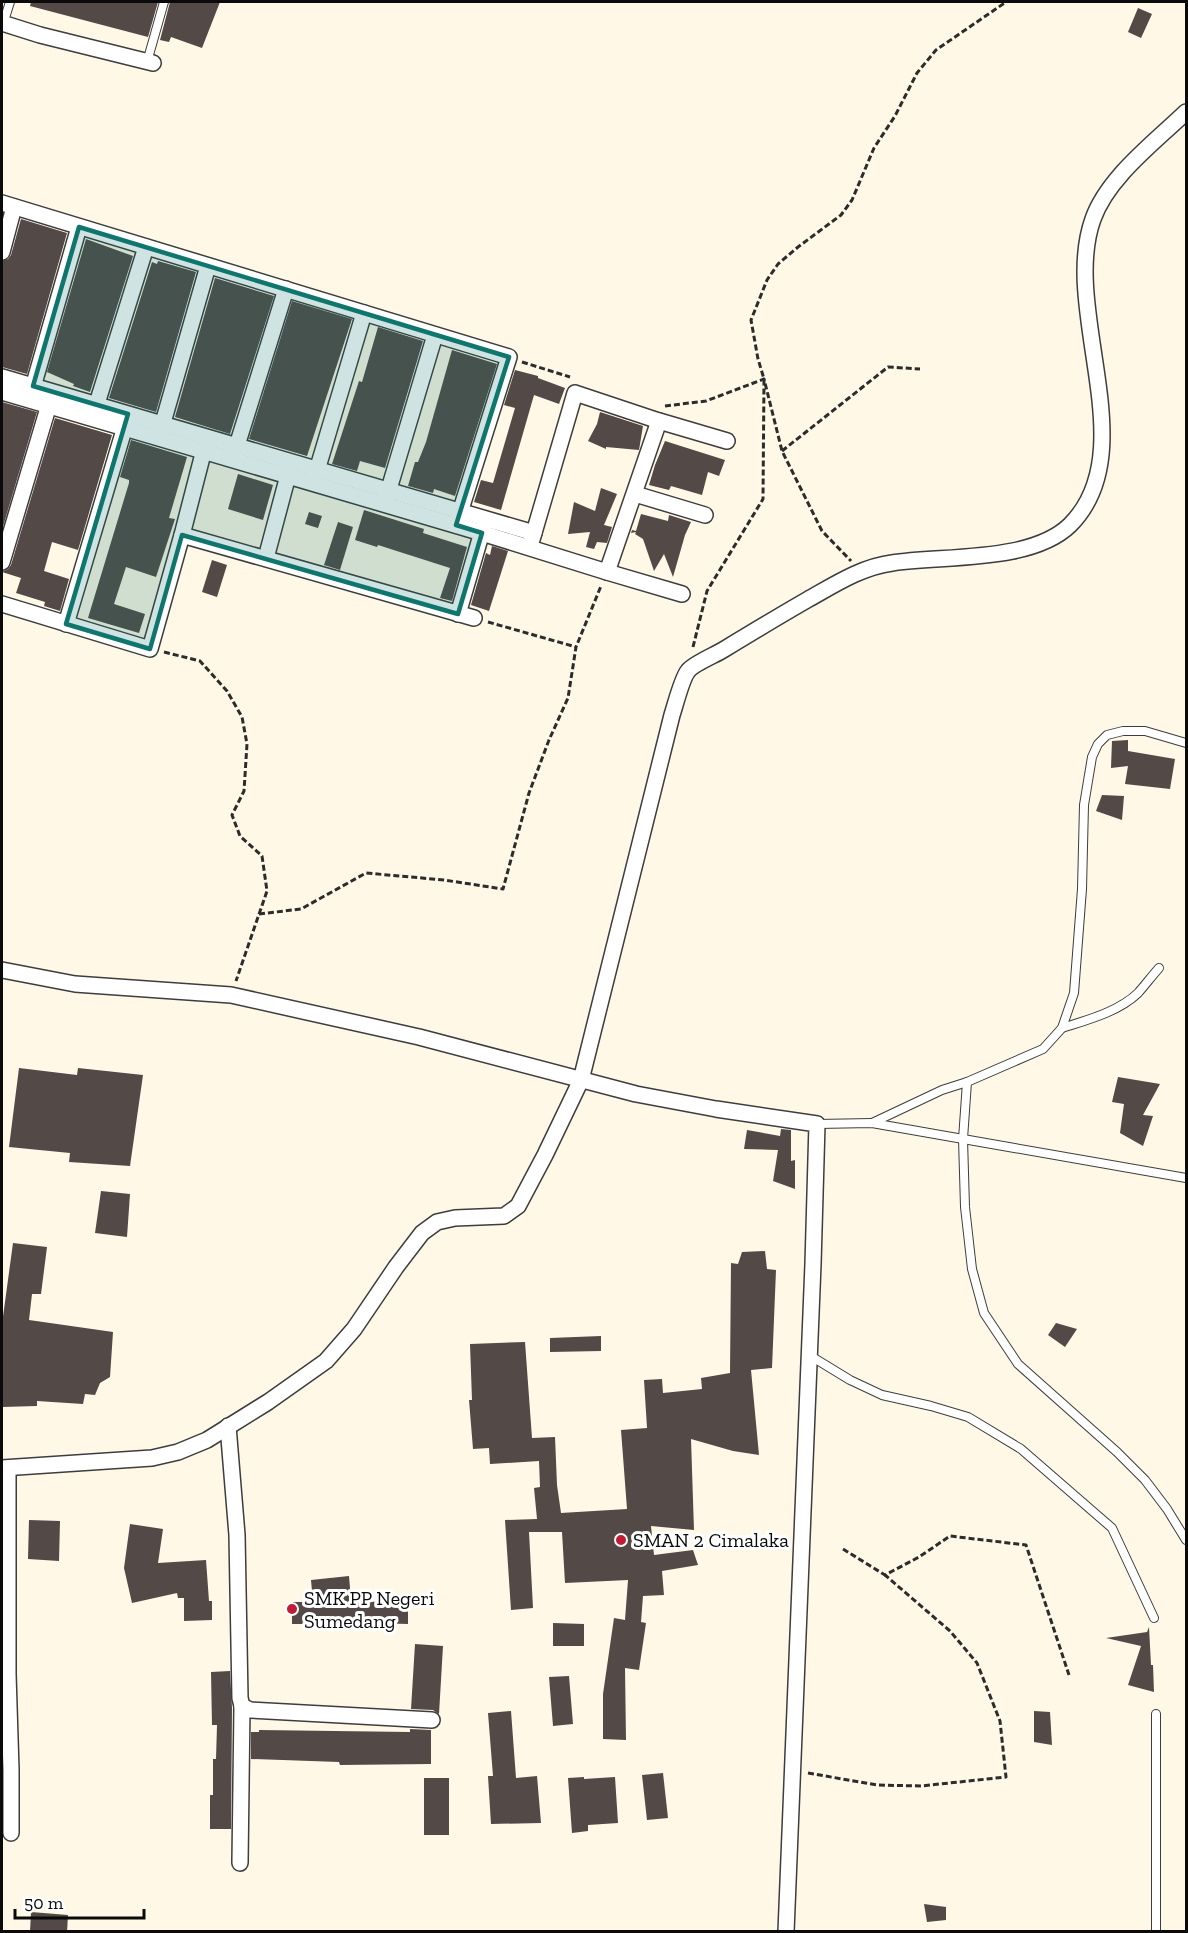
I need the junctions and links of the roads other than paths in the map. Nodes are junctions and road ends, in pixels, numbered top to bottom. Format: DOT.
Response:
graph roads {
  1 [pos="10,2"];
  2 [pos="164,2"];
  3 [pos="2,24"];
  4 [pos="150,63"];
  5 [pos="1186,112"];
  6 [pos="8,205"];
  7 [pos="80,227"];
  8 [pos="146,247"];
  9 [pos="2,252"];
  10 [pos="208,266"];
  11 [pos="286,289"];
  12 [pos="364,313"];
  13 [pos="435,335"];
  14 [pos="2,377"];
  15 [pos="2,392"];
  16 [pos="31,393"];
  17 [pos="50,399"];
  18 [pos="94,412"];
  19 [pos="661,414"];
  20 [pos="126,421"];
  21 [pos="160,431"];
  22 [pos="727,441"];
  23 [pos="205,444"];
  24 [pos="235,453"];
  25 [pos="290,469"];
  26 [pos="315,476"];
  27 [pos="635,494"];
  28 [pos="386,497"];
  29 [pos="705,515"];
  30 [pos="458,518"];
  31 [pos="490,525"];
  32 [pos="182,535"];
  33 [pos="532,541"];
  34 [pos="266,558"];
  35 [pos="2,562"];
  36 [pos="607,572"];
  37 [pos="682,594"];
  38 [pos="2,604"];
  39 [pos="458,614"];
  40 [pos="474,618"];
  41 [pos="66,624"];
  42 [pos="1186,743"];
  43 [pos="1159,968"];
  44 [pos="2,970"];
  45 [pos="1062,1028"];
  46 [pos="581,1080"];
  47 [pos="967,1082"];
  48 [pos="872,1123"];
  49 [pos="817,1124"];
  50 [pos="963,1139"];
  51 [pos="1186,1178"];
  52 [pos="809,1355"];
  53 [pos="228,1426"];
  54 [pos="5,1468"];
  55 [pos="1186,1540"];
  56 [pos="1154,1618"];
  57 [pos="242,1706"];
  58 [pos="1156,1714"];
  59 [pos="432,1720"];
  60 [pos="11,1833"];
  61 [pos="240,1863"];
  62 [pos="786,1932"];
  63 [pos="1156,1932"];
  1 -- 3 [label="lane"];
  2 -- 4 [label="lane"];
  3 -- 4 [label="street"];
  5 -- 46 [label="street"];
  6 -- 7 [label="street"];
  6 -- 9 [label="street"];
  7 -- 8 [label="street"];
  7 -- 16 [label="street"];
  8 -- 10 [label="street"];
  8 -- 18 [label="street"];
  10 -- 11 [label="street"];
  10 -- 21 [label="street"];
  11 -- 12 [label="street"];
  11 -- 24 [label="street"];
  12 -- 13 [label="street"];
  12 -- 26 [label="street"];
  13 -- 28 [label="street"];
  13 -- 30 [label="street"];
  14 -- 16 [label="street"];
  15 -- 16 [label="street"];
  16 -- 17 [label="street"];
  17 -- 18 [label="street"];
  17 -- 35 [label="street"];
  18 -- 20 [label="street"];
  19 -- 22 [label="street"];
  19 -- 27 [label="street"];
  19 -- 33 [label="street"];
  20 -- 21 [label="street"];
  20 -- 41 [label="street"];
  21 -- 23 [label="street"];
  23 -- 24 [label="street"];
  23 -- 32 [label="street"];
  24 -- 25 [label="street"];
  25 -- 26 [label="street"];
  25 -- 34 [label="street"];
  26 -- 28 [label="street"];
  27 -- 29 [label="street"];
  27 -- 36 [label="street"];
  28 -- 30 [label="street"];
  30 -- 31 [label="street"];
  31 -- 33 [label="street"];
  31 -- 39 [label="street"];
  32 -- 34 [label="street"];
  32 -- 41 [label="street"];
  33 -- 36 [label="street"];
  34 -- 39 [label="street"];
  36 -- 37 [label="street"];
  38 -- 41 [label="street"];
  39 -- 40 [label="street"];
  42 -- 45 [label="lane"];
  43 -- 45 [label="lane"];
  44 -- 46 [label="street"];
  45 -- 47 [label="lane"];
  46 -- 49 [label="street"];
  46 -- 53 [label="street"];
  47 -- 48 [label="lane"];
  47 -- 50 [label="lane"];
  48 -- 49 [label="lane"];
  48 -- 50 [label="lane"];
  49 -- 52 [label="street"];
  50 -- 51 [label="lane"];
  50 -- 55 [label="lane"];
  52 -- 56 [label="lane"];
  52 -- 62 [label="street"];
  53 -- 54 [label="street"];
  53 -- 57 [label="street"];
  54 -- 60 [label="street"];
  57 -- 59 [label="street"];
  57 -- 61 [label="street"];
  58 -- 63 [label="lane"];
}
